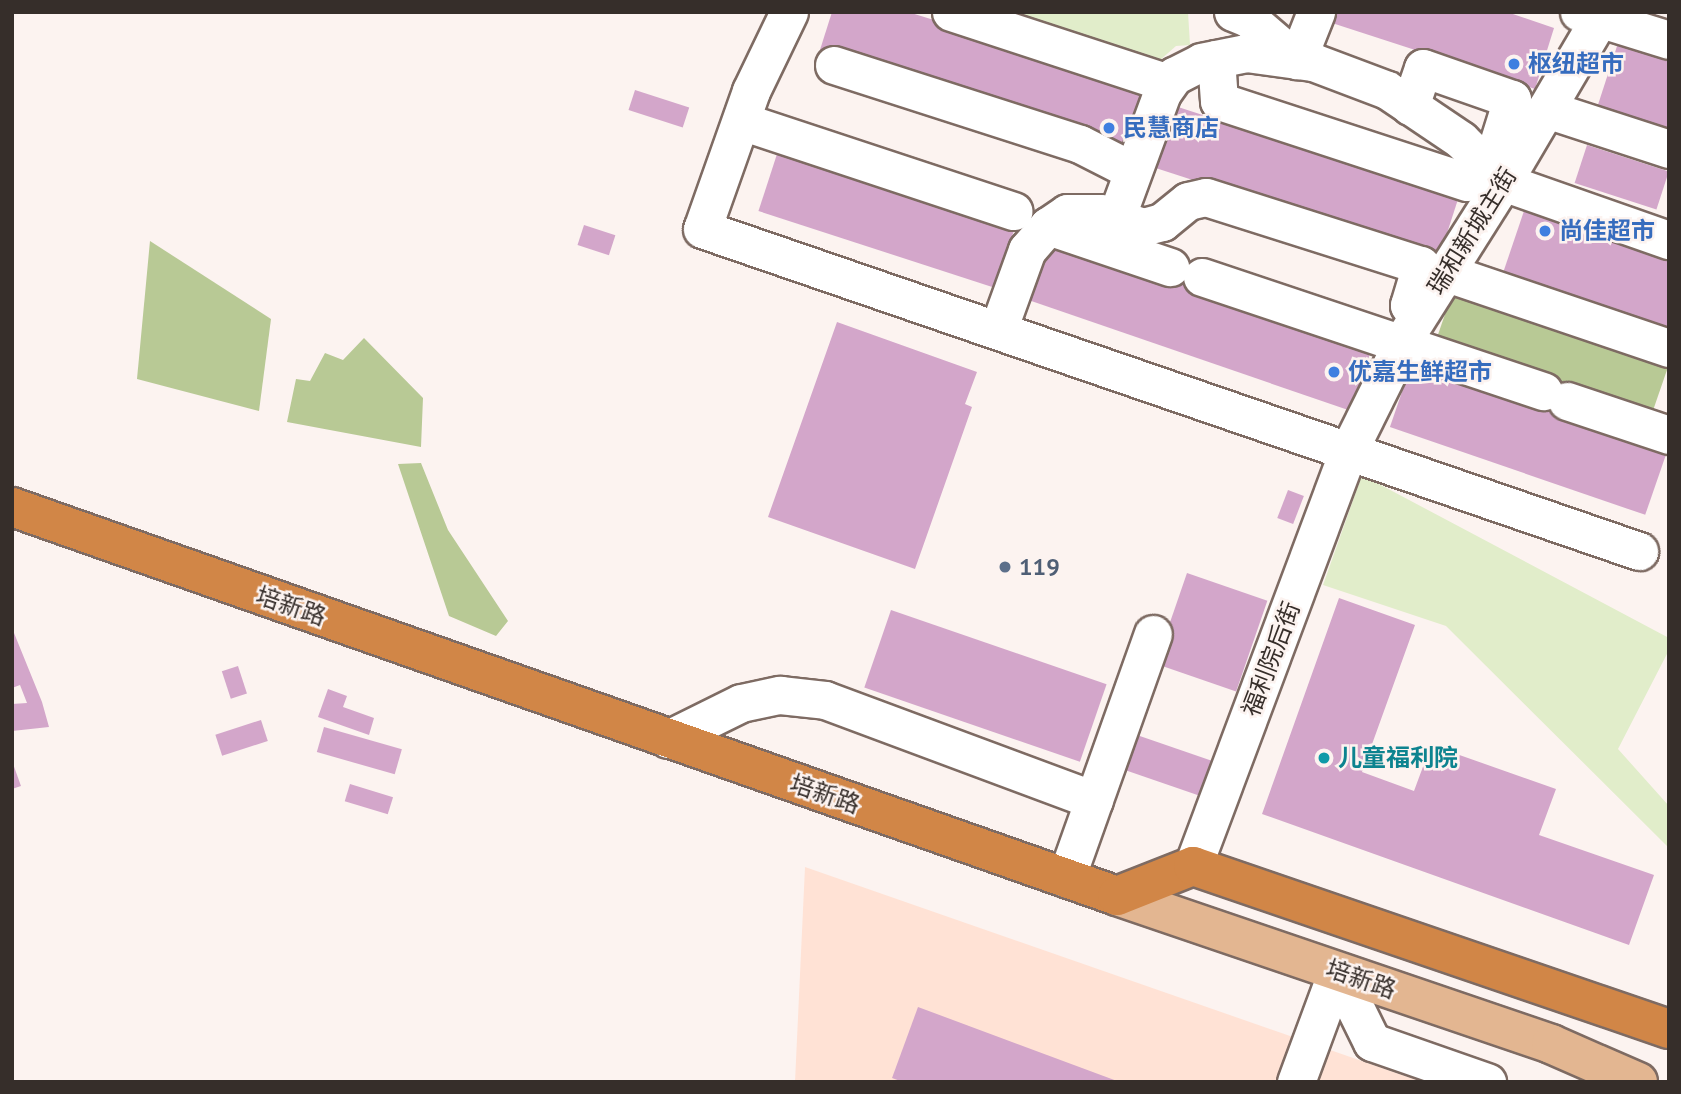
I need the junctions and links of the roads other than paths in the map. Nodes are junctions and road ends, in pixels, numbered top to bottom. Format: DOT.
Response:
graph roads {
  1 [pos="789,12"];
  2 [pos="951,12"];
  3 [pos="1233,12"];
  4 [pos="1316,12"];
  5 [pos="1594,14"];
  6 [pos="1669,40"];
  7 [pos="1216,59"];
  8 [pos="1297,60"];
  9 [pos="834,65"];
  10 [pos="1168,83"];
  11 [pos="1410,106"];
  12 [pos="1546,109"];
  13 [pos="741,121"];
  14 [pos="1669,149"];
  15 [pos="1133,171"];
  16 [pos="1487,178"];
  17 [pos="1013,211"];
  18 [pos="1116,218"];
  19 [pos="1048,226"];
  20 [pos="1669,240"];
  21 [pos="1447,273"];
  22 [pos="1420,313"];
  23 [pos="998,330"];
  24 [pos="1402,344"];
  25 [pos="1669,348"];
  26 [pos="1669,435"];
  27 [pos="1348,452"];
  28 [pos="12,507"];
  29 [pos="1639,551"];
  30 [pos="1153,634"];
  31 [pos="668,739"];
  32 [pos="1094,800"];
  33 [pos="1193,866"];
  34 [pos="1066,878"];
  35 [pos="1116,896"];
  36 [pos="1337,971"];
  37 [pos="1669,1029"];
  38 [pos="1296,1082"];
  39 [pos="1487,1082"];
  40 [pos="1638,1082"];
  1 -- 13 [label="street"];
  2 -- 10 [label="street"];
  3 -- 8 [label="street"];
  4 -- 8 [label="street"];
  5 -- 6 [label="street"];
  5 -- 12 [label="street, 瑞和新城主街"];
  7 -- 8 [label="street"];
  7 -- 10 [label="street"];
  7 -- 16 [label="street"];
  8 -- 11 [label="street"];
  9 -- 15 [label="street"];
  10 -- 15 [label="street"];
  11 -- 16 [label="street"];
  11 -- 16 [label="street"];
  12 -- 14 [label="street"];
  12 -- 16 [label="street, 瑞和新城主街"];
  13 -- 17 [label="street"];
  13 -- 23 [label="street"];
  15 -- 18 [label="street"];
  16 -- 20 [label="street"];
  16 -- 21 [label="street, 瑞和新城主街"];
  18 -- 19 [label="street"];
  18 -- 22 [label="street"];
  19 -- 23 [label="street"];
  19 -- 24 [label="street"];
  21 -- 22 [label="street, 瑞和新城主街"];
  21 -- 25 [label="street"];
  22 -- 24 [label="street, 瑞和新城主街"];
  23 -- 27 [label="street"];
  24 -- 26 [label="street"];
  24 -- 27 [label="street, 瑞和新城主街"];
  27 -- 29 [label="street"];
  27 -- 33 [label="street, 福利院后街"];
  28 -- 31 [label="highway, 培新路"];
  30 -- 32 [label="street"];
  31 -- 32 [label="street"];
  31 -- 34 [label="highway, 培新路"];
  32 -- 34 [label="street"];
  33 -- 35 [label="highway"];
  33 -- 37 [label="highway"];
  34 -- 35 [label="highway, 培新路"];
  35 -- 36 [label="main road, 培新路"];
  36 -- 38 [label="street"];
  36 -- 39 [label="street"];
  36 -- 40 [label="main road, 培新路"];
}
